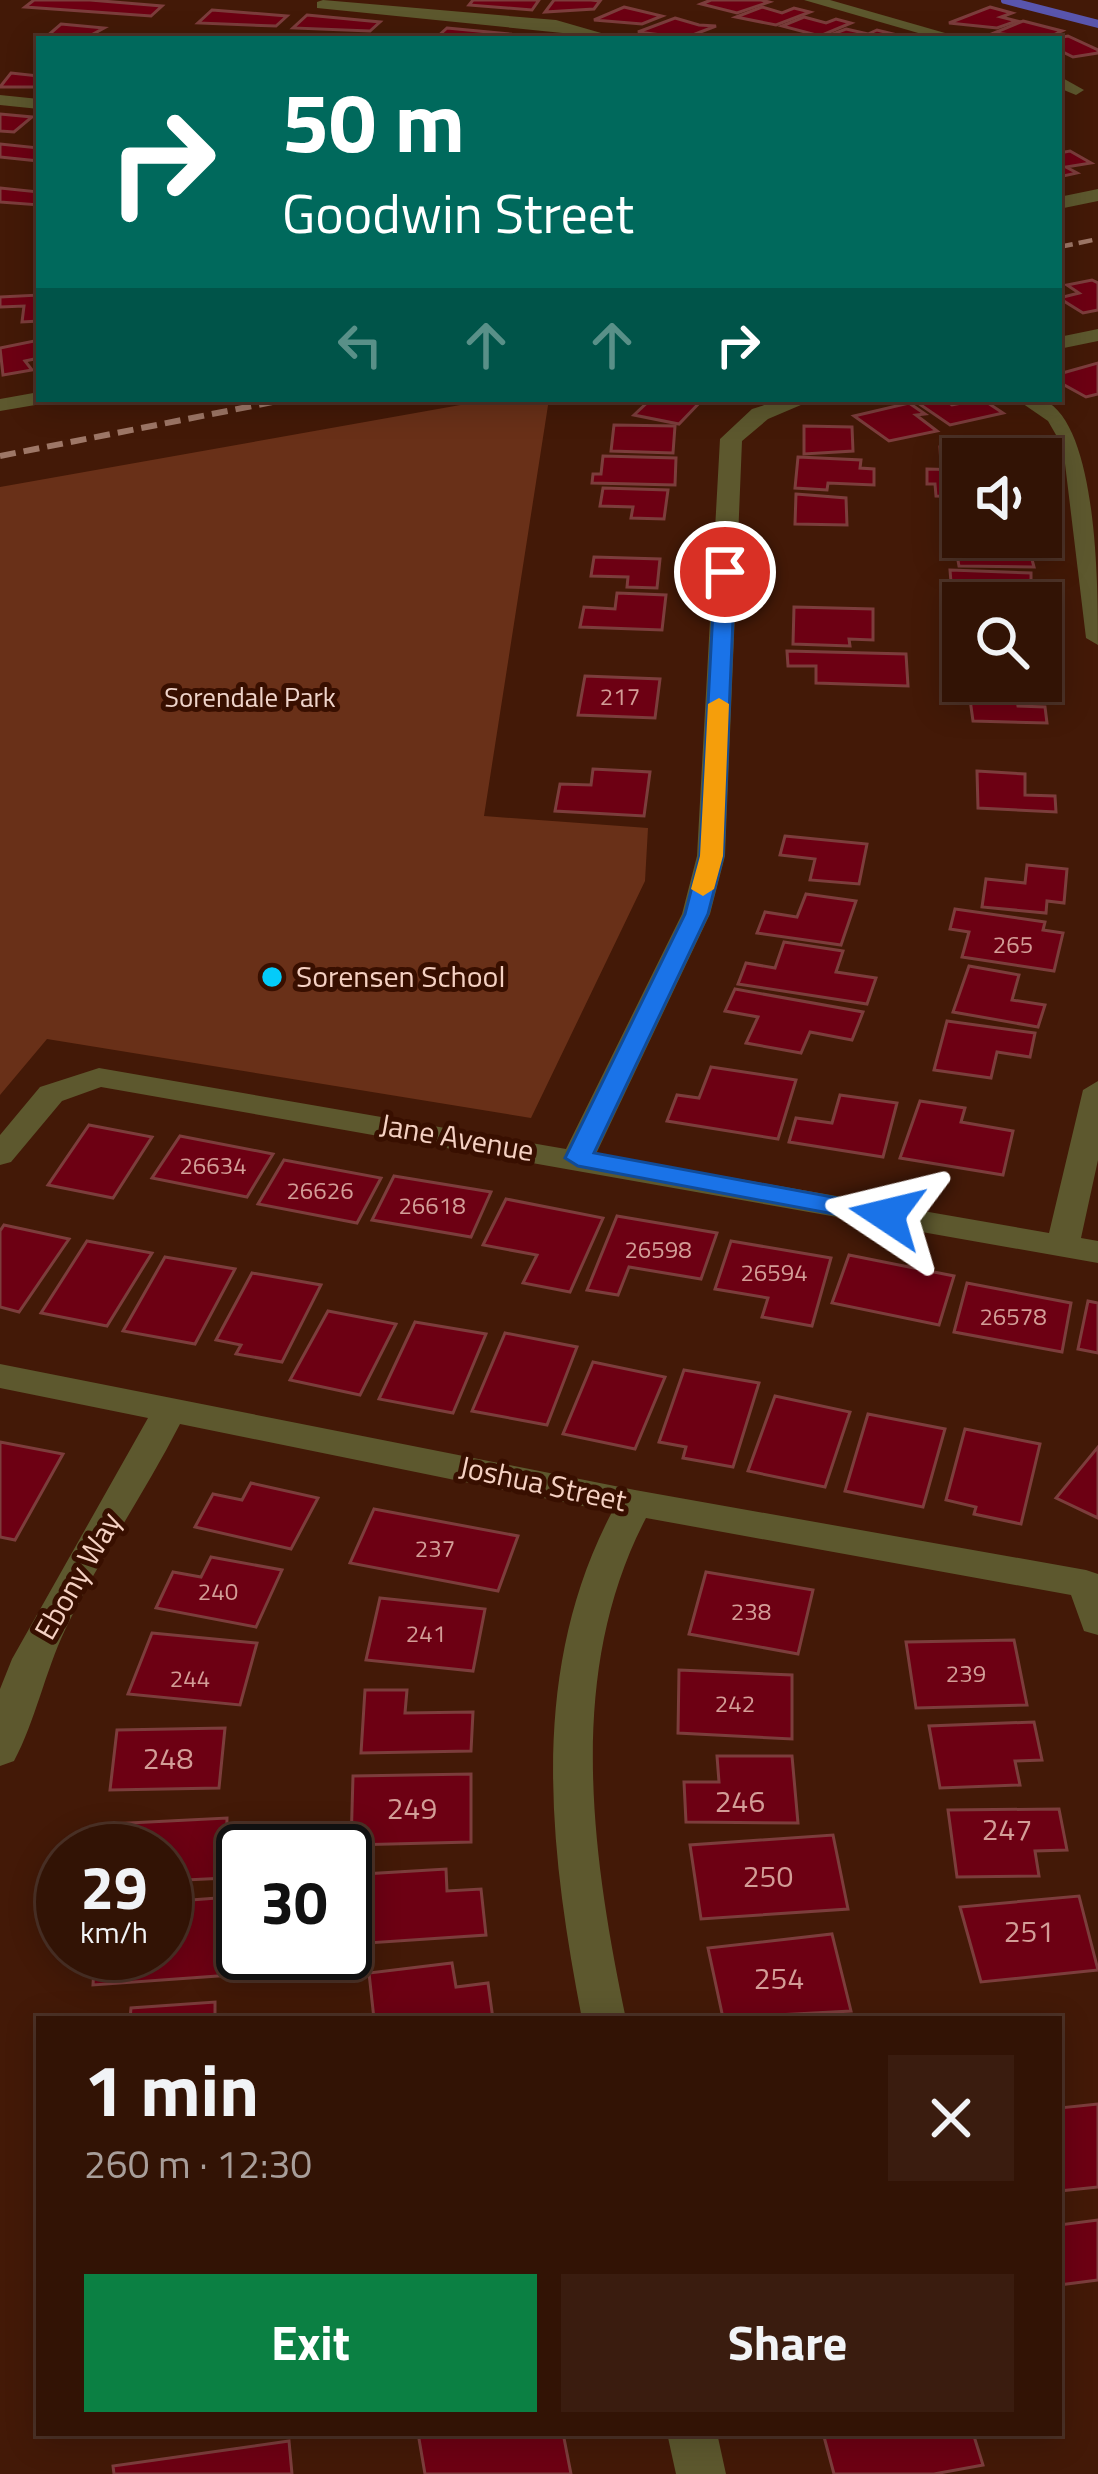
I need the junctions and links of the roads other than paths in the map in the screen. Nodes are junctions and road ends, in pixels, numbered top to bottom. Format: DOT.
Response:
graph roads {
  1 [pos="437,0"];
  2 [pos="812,0"];
  3 [pos="323,4"];
  4 [pos="422,13"];
  5 [pos="404,30"];
  6 [pos="602,36"];
  7 [pos="947,36"];
  8 [pos="0,100"];
  9 [pos="36,104"];
  10 [pos="1098,195"];
  11 [pos="1062,202"];
  12 [pos="1098,334"];
  13 [pos="1062,342"];
  14 [pos="36,399"];
  15 [pos="795,402"];
  16 [pos="1032,402"];
  17 [pos="0,405"];
  18 [pos="1098,638"];
  19 [pos="1098,1090"];
  20 [pos="0,1155"];
  21 [pos="578,1158"];
  22 [pos="1062,1247"];
  23 [pos="1098,1252"];
  24 [pos="0,1376"];
  25 [pos="171,1407"];
  26 [pos="635,1503"];
  27 [pos="1092,1602"];
  28 [pos="0,1750"];
  29 [pos="603,2016"];
  30 [pos="693,2436"];
  31 [pos="701,2474"];
  1 -- 4 [label="street"];
  2 -- 7 [label="street"];
  3 -- 4 [label="street"];
  4 -- 5 [label="street"];
  4 -- 6 [label="street"];
  8 -- 9 [label="street"];
  10 -- 11 [label="street"];
  12 -- 13 [label="street"];
  14 -- 17 [label="street"];
  15 -- 21 [label="street"];
  16 -- 18 [label="street"];
  19 -- 22 [label="street"];
  20 -- 21 [label="street, Jane Avenue"];
  21 -- 22 [label="street, Jane Avenue"];
  22 -- 23 [label="street, Jane Avenue"];
  24 -- 25 [label="street, Joshua Street"];
  25 -- 26 [label="street, Joshua Street"];
  25 -- 28 [label="street, Ebony Way"];
  26 -- 27 [label="street, Joshua Street"];
  26 -- 29 [label="street"];
  30 -- 31 [label="street"];
}
